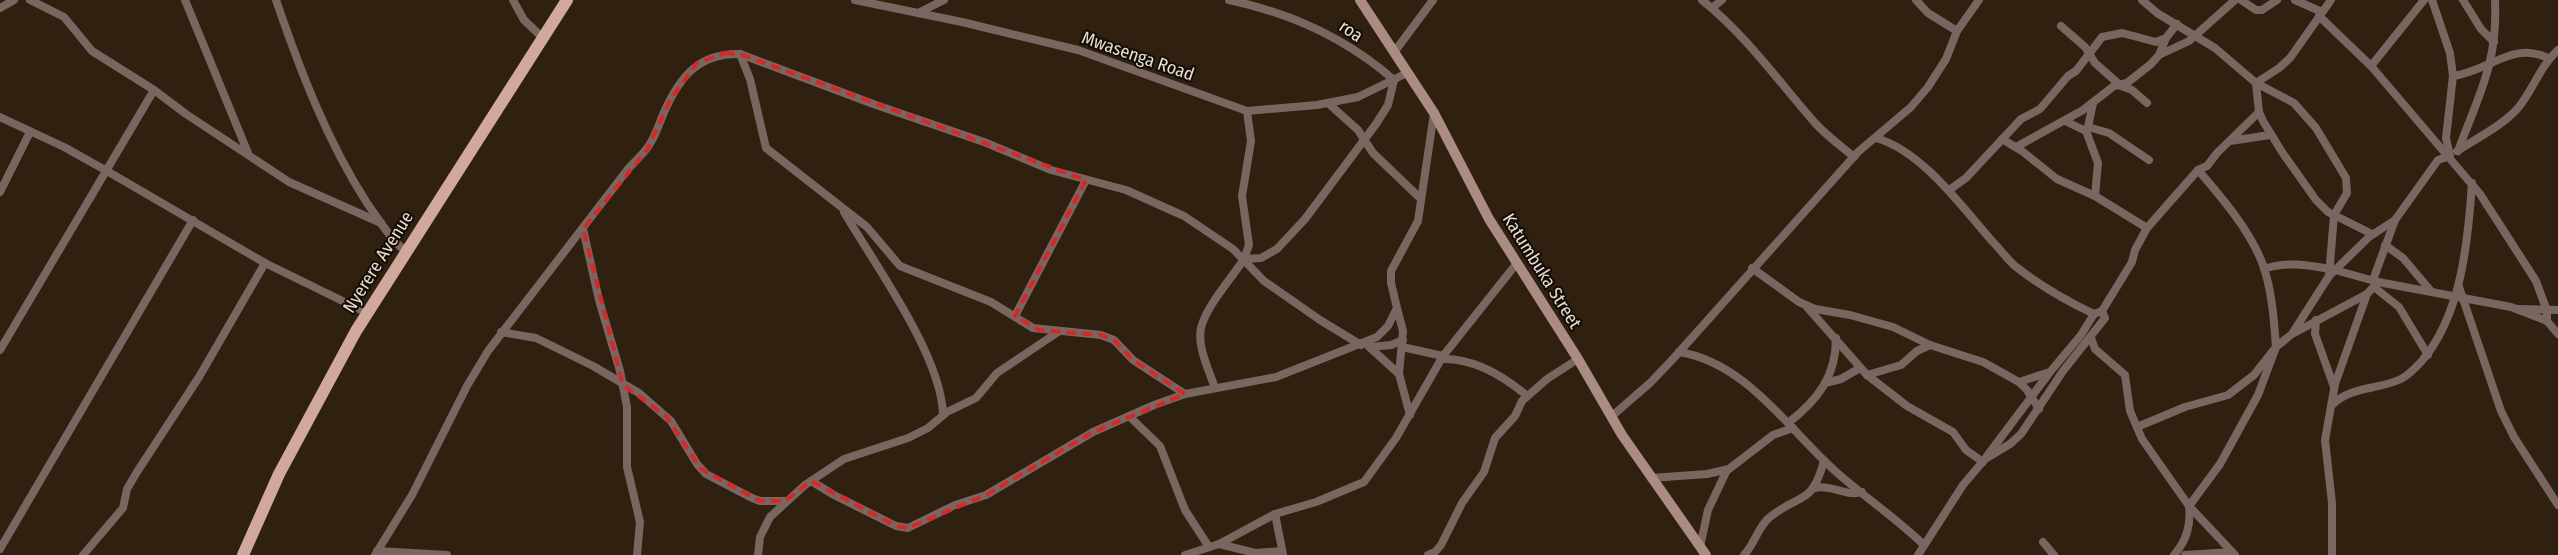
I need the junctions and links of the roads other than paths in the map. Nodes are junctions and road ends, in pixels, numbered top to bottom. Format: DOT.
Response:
graph roads {
  1 [pos="14,0"];
  2 [pos="30,0"];
  3 [pos="185,0"];
  4 [pos="276,0"];
  5 [pos="513,0"];
  6 [pos="567,0"];
  7 [pos="856,0"];
  8 [pos="944,0"];
  9 [pos="1229,0"];
  10 [pos="1360,0"];
  11 [pos="1433,0"];
  12 [pos="1702,0"];
  13 [pos="1722,0"];
  14 [pos="1916,0"];
  15 [pos="1979,0"];
  16 [pos="2142,0"];
  17 [pos="2235,0"];
  18 [pos="2241,0"];
  19 [pos="2277,0"];
  20 [pos="2331,0"];
  21 [pos="2424,0"];
  22 [pos="2432,0"];
  23 [pos="2463,0"];
  24 [pos="2496,0"];
  25 [pos="2298,1"];
  26 [pos="0,8"];
  27 [pos="1712,8"];
  28 [pos="918,13"];
  29 [pos="2321,14"];
  30 [pos="2176,24"];
  31 [pos="2061,26"];
  32 [pos="1957,31"];
  33 [pos="2196,36"];
  34 [pos="543,38"];
  35 [pos="2166,38"];
  36 [pos="2494,42"];
  37 [pos="2558,50"];
  38 [pos="1395,52"];
  39 [pos="740,54"];
  40 [pos="2088,55"];
  41 [pos="2159,55"];
  42 [pos="2549,59"];
  43 [pos="2491,63"];
  44 [pos="2371,66"];
  45 [pos="1407,73"];
  46 [pos="2453,76"];
  47 [pos="1394,80"];
  48 [pos="2256,83"];
  49 [pos="2121,86"];
  50 [pos="154,90"];
  51 [pos="1328,103"];
  52 [pos="2093,103"];
  53 [pos="2147,103"];
  54 [pos="1247,111"];
  55 [pos="2259,112"];
  56 [pos="1434,113"];
  57 [pos="0,117"];
  58 [pos="2065,121"];
  59 [pos="2087,129"];
  60 [pos="30,132"];
  61 [pos="2270,135"];
  62 [pos="1876,138"];
  63 [pos="2002,139"];
  64 [pos="1365,140"];
  65 [pos="2230,141"];
  66 [pos="2016,147"];
  67 [pos="2458,151"];
  68 [pos="248,153"];
  69 [pos="2450,156"];
  70 [pos="1854,157"];
  71 [pos="2149,160"];
  72 [pos="107,170"];
  73 [pos="2198,170"];
  74 [pos="1086,180"];
  75 [pos="2472,183"];
  76 [pos="1948,190"];
  77 [pos="0,192"];
  78 [pos="2095,196"];
  79 [pos="1421,199"];
  80 [pos="843,210"];
  81 [pos="2334,214"];
  82 [pos="193,220"];
  83 [pos="2395,220"];
  84 [pos="381,224"];
  85 [pos="2147,228"];
  86 [pos="583,229"];
  87 [pos="2372,235"];
  88 [pos="2385,245"];
  89 [pos="405,251"];
  90 [pos="1244,260"];
  91 [pos="264,263"];
  92 [pos="1517,263"];
  93 [pos="1752,268"];
  94 [pos="2264,269"];
  95 [pos="2331,272"];
  96 [pos="2375,283"];
  97 [pos="2459,286"];
  98 [pos="2430,290"];
  99 [pos="2367,294"];
  100 [pos="2455,296"];
  101 [pos="2464,298"];
  102 [pos="1806,305"];
  103 [pos="1398,308"];
  104 [pos="2517,309"];
  105 [pos="2558,310"];
  106 [pos="2547,311"];
  107 [pos="367,312"];
  108 [pos="2098,312"];
  109 [pos="1015,316"];
  110 [pos="2316,320"];
  111 [pos="2547,321"];
  112 [pos="1060,331"];
  113 [pos="501,332"];
  114 [pos="2292,334"];
  115 [pos="2558,334"];
  116 [pos="1836,338"];
  117 [pos="2091,338"];
  118 [pos="1402,344"];
  119 [pos="1365,345"];
  120 [pos="1930,345"];
  121 [pos="2276,347"];
  122 [pos="0,350"];
  123 [pos="1679,352"];
  124 [pos="2428,355"];
  125 [pos="1442,358"];
  126 [pos="1578,359"];
  127 [pos="1860,368"];
  128 [pos="2050,372"];
  129 [pos="1399,374"];
  130 [pos="1867,375"];
  131 [pos="2019,382"];
  132 [pos="1825,383"];
  133 [pos="623,385"];
  134 [pos="1215,388"];
  135 [pos="2334,388"];
  136 [pos="1184,394"];
  137 [pos="1526,395"];
  138 [pos="2031,397"];
  139 [pos="2331,406"];
  140 [pos="2038,409"];
  141 [pos="943,414"];
  142 [pos="1410,415"];
  143 [pos="1128,416"];
  144 [pos="1612,416"];
  145 [pos="1790,425"];
  146 [pos="2137,427"];
  147 [pos="1824,461"];
  148 [pos="1984,461"];
  149 [pos="1727,470"];
  150 [pos="1652,478"];
  151 [pos="811,481"];
  152 [pos="1815,488"];
  153 [pos="1862,492"];
  154 [pos="785,501"];
  155 [pos="2558,505"];
  156 [pos="2189,506"];
  157 [pos="1275,514"];
  158 [pos="2043,542"];
  159 [pos="1219,544"];
  160 [pos="1924,545"];
  161 [pos="1209,547"];
  162 [pos="0,548"];
  163 [pos="1703,551"];
  164 [pos="376,553"];
  165 [pos="1282,553"];
  166 [pos="2233,553"];
  167 [pos="82,555"];
  168 [pos="243,555"];
  169 [pos="447,555"];
  170 [pos="637,555"];
  171 [pos="758,555"];
  172 [pos="1185,555"];
  173 [pos="1428,555"];
  174 [pos="1744,555"];
  175 [pos="1918,555"];
  176 [pos="2054,555"];
  177 [pos="2174,555"];
  178 [pos="2184,555"];
  179 [pos="2332,555"];
  1 -- 26 [label="street"];
  2 -- 50 [label="street"];
  3 -- 68 [label="street"];
  4 -- 84 [label="street"];
  5 -- 34 [label="street"];
  6 -- 34 [label="main road, Nyerere Avenue"];
  7 -- 28 [label="street, Mwasenga Road"];
  8 -- 28 [label="street"];
  9 -- 47 [label="street, roa"];
  10 -- 38 [label="main road, Katumbuka Street"];
  11 -- 38 [label="street"];
  12 -- 27 [label="street"];
  13 -- 27 [label="street"];
  14 -- 32 [label="street"];
  15 -- 32 [label="street"];
  16 -- 30 [label="street"];
  17 -- 33 [label="street"];
  18 -- 19 [label="street"];
  20 -- 29 [label="street"];
  21 -- 44 [label="street"];
  22 -- 46 [label="street"];
  23 -- 36 [label="street"];
  24 -- 36 [label="street"];
  25 -- 29 [label="street"];
  27 -- 70 [label="street"];
  28 -- 54 [label="street, Mwasenga Road"];
  29 -- 44 [label="street"];
  29 -- 48 [label="street"];
  30 -- 33 [label="street"];
  30 -- 35 [label="street"];
  31 -- 40 [label="street"];
  32 -- 62 [label="street"];
  33 -- 41 [label="street"];
  33 -- 48 [label="street"];
  34 -- 89 [label="main road, Nyerere Avenue"];
  35 -- 40 [label="street"];
  35 -- 41 [label="street"];
  36 -- 43 [label="street"];
  37 -- 42 [label="street"];
  38 -- 45 [label="main road, Katumbuka Street"];
  39 -- 74 [label="street"];
  39 -- 80 [label="street"];
  39 -- 86 [label="street"];
  40 -- 49 [label="street"];
  40 -- 63 [label="street"];
  41 -- 49 [label="street"];
  42 -- 43 [label="street"];
  42 -- 67 [label="street"];
  43 -- 46 [label="street"];
  43 -- 67 [label="street"];
  44 -- 69 [label="street"];
  45 -- 47 [label="street, Mwasenga Road"];
  45 -- 56 [label="main road, Katumbuka Street"];
  46 -- 69 [label="street"];
  47 -- 51 [label="street, Mwasenga Road"];
  47 -- 64 [label="street"];
  48 -- 55 [label="street"];
  48 -- 81 [label="street"];
  49 -- 52 [label="street"];
  49 -- 53 [label="street"];
  50 -- 68 [label="street"];
  50 -- 72 [label="street"];
  51 -- 54 [label="street, Mwasenga Road"];
  51 -- 64 [label="street"];
  52 -- 58 [label="street"];
  52 -- 59 [label="street"];
  54 -- 90 [label="street"];
  55 -- 61 [label="street"];
  55 -- 65 [label="street"];
  56 -- 79 [label="street"];
  56 -- 92 [label="main road, Katumbuka Street"];
  57 -- 60 [label="street"];
  58 -- 59 [label="street"];
  58 -- 66 [label="street"];
  59 -- 71 [label="street"];
  59 -- 78 [label="street"];
  60 -- 72 [label="street"];
  60 -- 77 [label="street"];
  61 -- 65 [label="street"];
  61 -- 81 [label="street"];
  62 -- 70 [label="street"];
  62 -- 76 [label="street"];
  63 -- 66 [label="street"];
  63 -- 76 [label="street"];
  64 -- 79 [label="street"];
  64 -- 90 [label="street"];
  65 -- 73 [label="street"];
  66 -- 78 [label="street"];
  67 -- 69 [label="street"];
  68 -- 84 [label="street"];
  69 -- 75 [label="street"];
  69 -- 83 [label="street"];
  70 -- 93 [label="street"];
  72 -- 82 [label="street"];
  72 -- 122 [label="street"];
  73 -- 85 [label="street"];
  73 -- 94 [label="street"];
  74 -- 90 [label="street"];
  74 -- 109 [label="street"];
  75 -- 97 [label="street"];
  75 -- 106 [label="street"];
  76 -- 108 [label="street"];
  78 -- 85 [label="street"];
  79 -- 103 [label="street"];
  80 -- 109 [label="street"];
  80 -- 141 [label="street"];
  81 -- 87 [label="street"];
  81 -- 95 [label="street"];
  82 -- 91 [label="street"];
  82 -- 162 [label="street"];
  83 -- 87 [label="street"];
  83 -- 88 [label="street"];
  84 -- 89 [label="street"];
  85 -- 108 [label="street"];
  86 -- 113 [label="street"];
  86 -- 133 [label="street"];
  87 -- 88 [label="street"];
  87 -- 95 [label="street"];
  88 -- 96 [label="street"];
  88 -- 98 [label="street"];
  89 -- 107 [label="main road, Nyerere Avenue"];
  90 -- 119 [label="street"];
  90 -- 134 [label="street"];
  91 -- 107 [label="street"];
  91 -- 167 [label="street"];
  92 -- 125 [label="street"];
  92 -- 126 [label="main road, Katumbuka Street"];
  93 -- 102 [label="street"];
  93 -- 123 [label="street"];
  94 -- 95 [label="street"];
  94 -- 121 [label="street"];
  95 -- 96 [label="street"];
  95 -- 114 [label="street"];
  96 -- 98 [label="street"];
  96 -- 99 [label="street"];
  96 -- 124 [label="street"];
  97 -- 100 [label="street"];
  97 -- 101 [label="street"];
  98 -- 100 [label="street"];
  99 -- 110 [label="street"];
  99 -- 135 [label="street"];
  100 -- 101 [label="street"];
  100 -- 124 [label="street"];
  101 -- 104 [label="street"];
  101 -- 155 [label="street"];
  102 -- 116 [label="street"];
  102 -- 120 [label="street"];
  103 -- 118 [label="street"];
  103 -- 119 [label="street"];
  104 -- 106 [label="street"];
  104 -- 111 [label="street"];
  105 -- 106 [label="street"];
  106 -- 111 [label="street"];
  107 -- 168 [label="main road, Nyerere Avenue"];
  108 -- 117 [label="street"];
  108 -- 128 [label="street"];
  109 -- 112 [label="street"];
  110 -- 114 [label="street"];
  110 -- 135 [label="street"];
  111 -- 115 [label="street"];
  112 -- 136 [label="street"];
  112 -- 141 [label="street"];
  113 -- 133 [label="street"];
  113 -- 164 [label="street"];
  114 -- 121 [label="street"];
  116 -- 127 [label="street"];
  116 -- 132 [label="street"];
  117 -- 140 [label="street"];
  117 -- 146 [label="street"];
  118 -- 119 [label="street"];
  118 -- 125 [label="street"];
  118 -- 129 [label="street"];
  119 -- 129 [label="street"];
  119 -- 134 [label="street"];
  120 -- 130 [label="street"];
  120 -- 131 [label="street"];
  121 -- 146 [label="street"];
  121 -- 156 [label="street"];
  123 -- 144 [label="street"];
  123 -- 145 [label="street"];
  124 -- 139 [label="street"];
  125 -- 137 [label="street"];
  125 -- 142 [label="street"];
  126 -- 137 [label="street"];
  126 -- 144 [label="main road, Katumbuka Street"];
  127 -- 130 [label="street"];
  127 -- 132 [label="street"];
  128 -- 131 [label="street"];
  128 -- 138 [label="street"];
  129 -- 142 [label="street"];
  130 -- 148 [label="street"];
  131 -- 138 [label="street"];
  132 -- 145 [label="street"];
  133 -- 154 [label="street"];
  133 -- 170 [label="street"];
  134 -- 136 [label="street"];
  135 -- 139 [label="street"];
  136 -- 143 [label="street"];
  137 -- 173 [label="street"];
  138 -- 140 [label="street"];
  138 -- 148 [label="street"];
  139 -- 179 [label="street"];
  140 -- 148 [label="street"];
  141 -- 151 [label="street"];
  142 -- 157 [label="street"];
  143 -- 151 [label="street"];
  143 -- 161 [label="street"];
  144 -- 150 [label="main road, Katumbuka Street"];
  145 -- 147 [label="street"];
  145 -- 149 [label="street"];
  146 -- 156 [label="street"];
  147 -- 152 [label="street"];
  147 -- 153 [label="street"];
  148 -- 160 [label="street"];
  149 -- 150 [label="street"];
  149 -- 163 [label="street"];
  150 -- 163 [label="main road, Katumbuka Street"];
  151 -- 154 [label="street"];
  152 -- 153 [label="street"];
  152 -- 174 [label="street"];
  153 -- 160 [label="street"];
  154 -- 171 [label="street"];
  156 -- 166 [label="street"];
  156 -- 177 [label="street"];
  157 -- 159 [label="street"];
  157 -- 165 [label="street"];
  158 -- 176 [label="street"];
  159 -- 161 [label="street"];
  159 -- 165 [label="street"];
  160 -- 175 [label="street"];
  161 -- 172 [label="street"];
  164 -- 169 [label="street"];
  166 -- 178 [label="street"];
}
